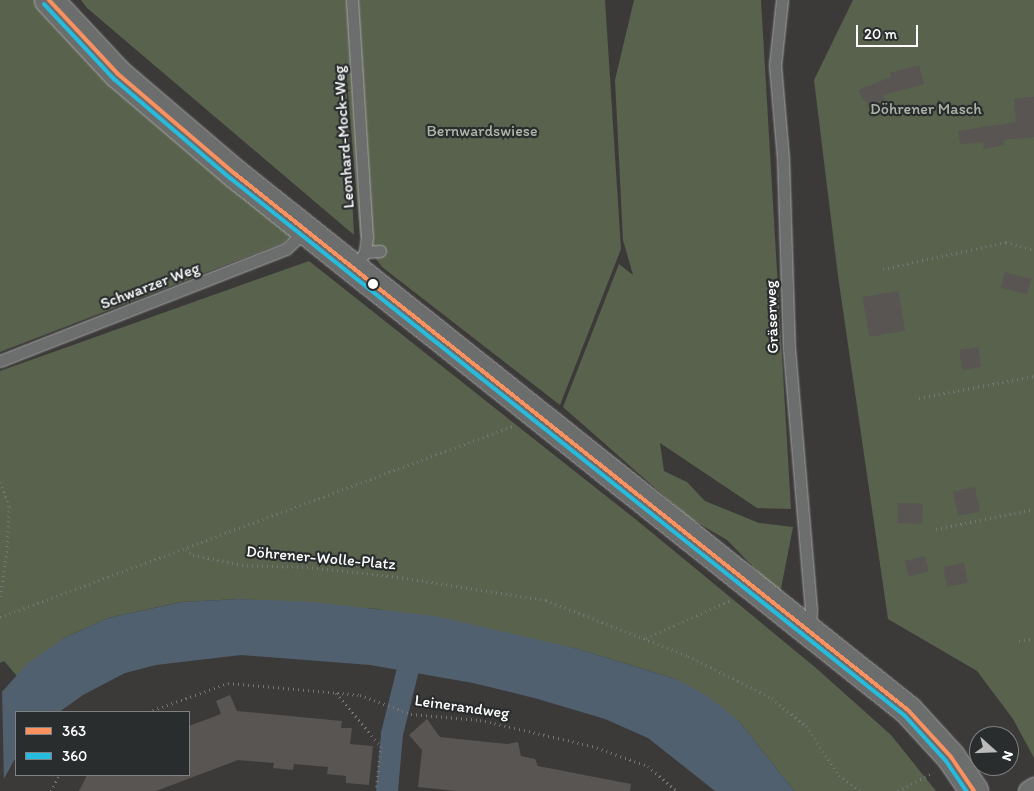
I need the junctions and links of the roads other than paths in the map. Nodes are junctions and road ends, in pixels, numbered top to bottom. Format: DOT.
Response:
graph roads {
  1 [pos="49,0"];
  2 [pos="352,0"];
  3 [pos="782,0"];
  4 [pos="306,230"];
  5 [pos="380,251"];
  6 [pos="360,260"];
  7 [pos="0,361"];
  8 [pos="810,632"];
  9 [pos="1034,788"];
  10 [pos="974,791"];
  11 [pos="1029,791"];
  1 -- 4 [label="street"];
  2 -- 6 [label="lane, Leonhard-Mock-Weg"];
  3 -- 8 [label="lane, Gräserweg"];
  4 -- 6 [label="street"];
  4 -- 7 [label="lane, Schwarzer Weg"];
  5 -- 6 [label="lane"];
  6 -- 8 [label="street"];
  8 -- 10 [label="street"];
  9 -- 11 [label="street"];
}
